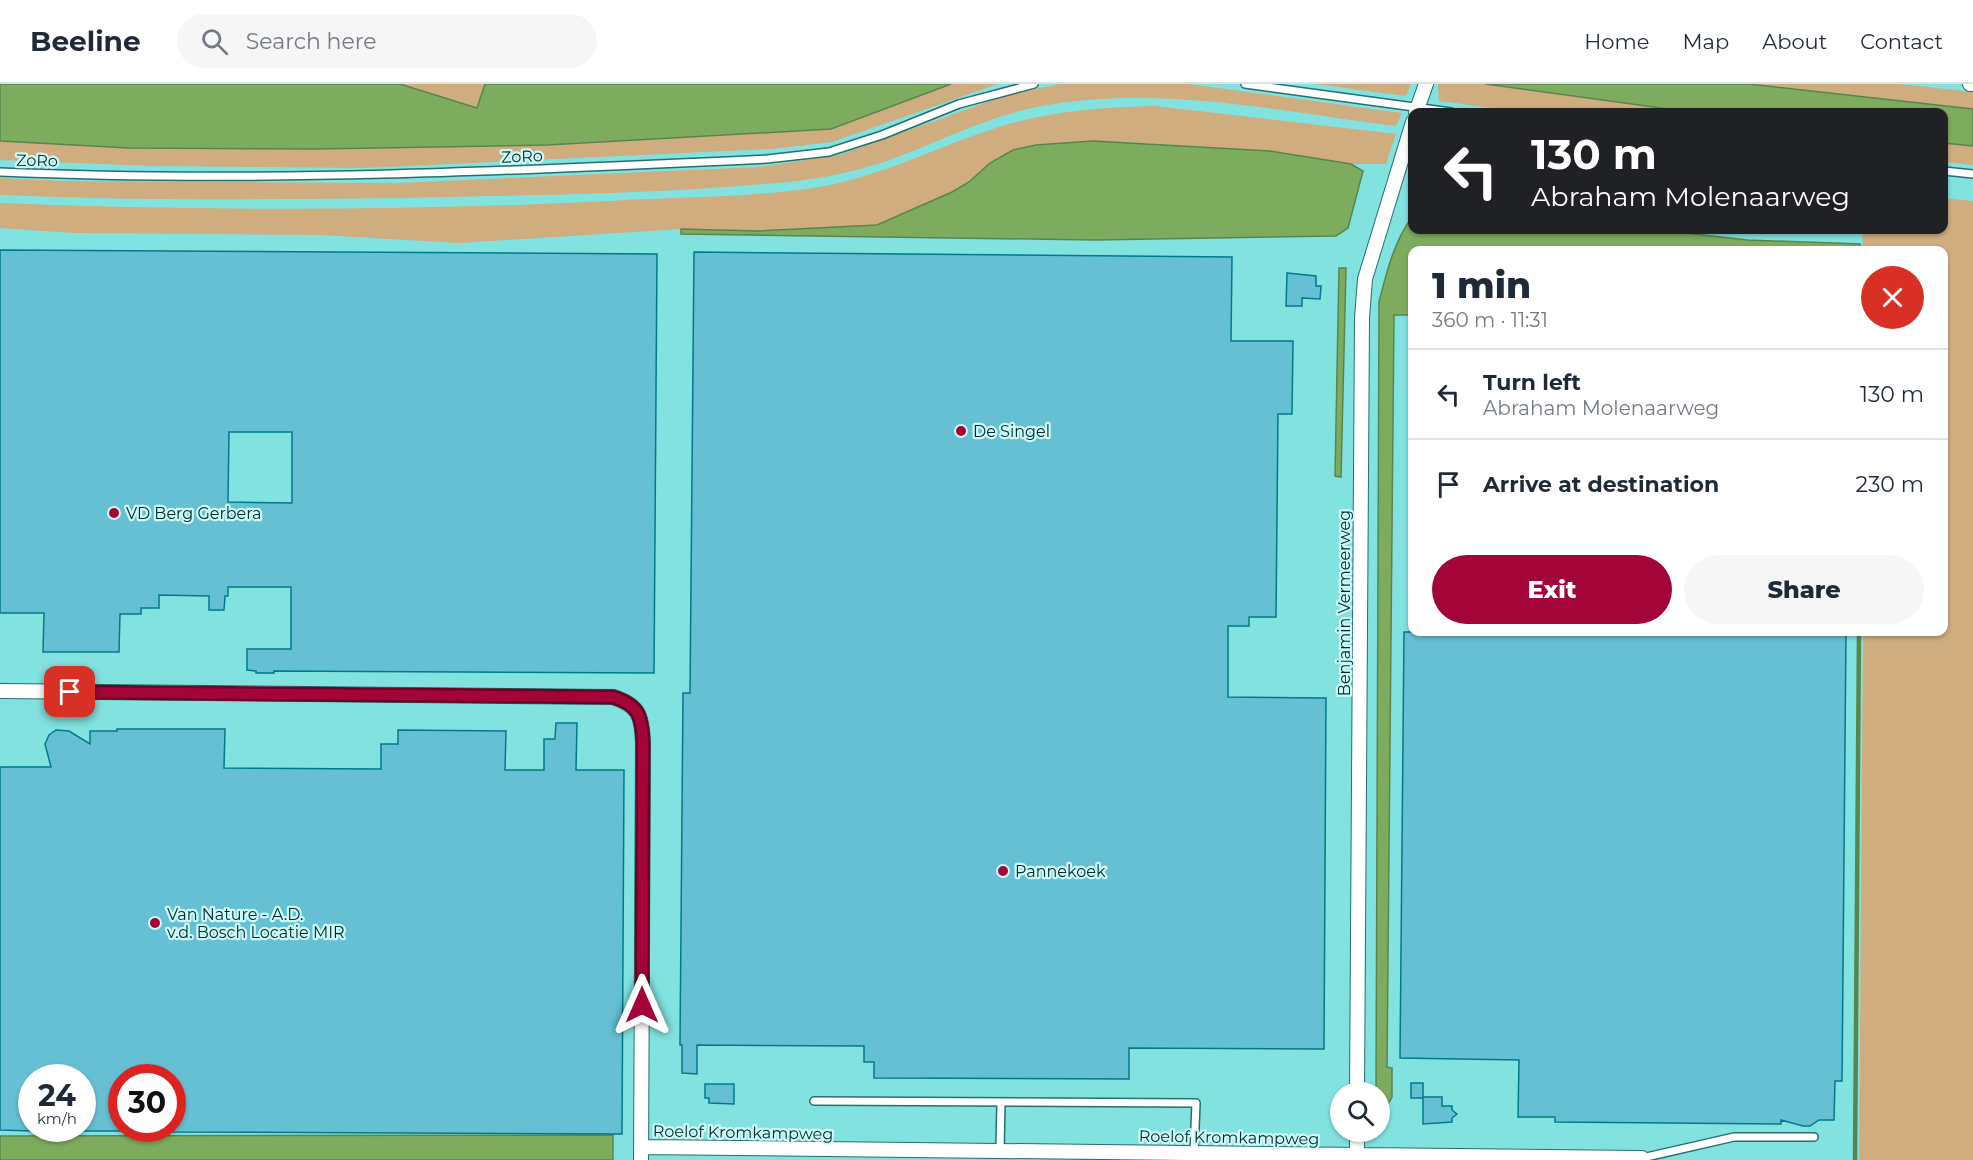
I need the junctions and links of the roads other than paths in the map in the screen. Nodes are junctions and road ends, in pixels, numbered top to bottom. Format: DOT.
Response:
graph roads {
  1 [pos="1034,84"];
  2 [pos="1245,84"];
  3 [pos="1426,84"];
  4 [pos="1418,108"];
  5 [pos="1408,109"];
  6 [pos="1408,138"];
  7 [pos="1948,171"];
  8 [pos="0,172"];
  9 [pos="1973,174"];
  10 [pos="0,691"];
  11 [pos="1357,1082"];
  12 [pos="814,1101"];
  13 [pos="1001,1101"];
  14 [pos="1814,1137"];
  15 [pos="1357,1142"];
  16 [pos="1000,1151"];
  17 [pos="1194,1153"];
  18 [pos="641,1154"];
  19 [pos="1357,1155"];
  20 [pos="1642,1159"];
  1 -- 8 [label="lane, ZoRo"];
  2 -- 5 [label="lane"];
  3 -- 4 [label="street"];
  6 -- 11 [label="street, Benjamin Vermeerweg"];
  7 -- 9 [label="lane"];
  10 -- 18 [label="street"];
  12 -- 13 [label="lane"];
  13 -- 16 [label="lane"];
  13 -- 17 [label="lane"];
  14 -- 20 [label="lane, Roelof Kromkampweg"];
  15 -- 19 [label="street"];
  16 -- 17 [label="street, Roelof Kromkampweg"];
  16 -- 18 [label="street, Roelof Kromkampweg"];
  17 -- 19 [label="street, Roelof Kromkampweg"];
  19 -- 20 [label="street, Roelof Kromkampweg"];
}
